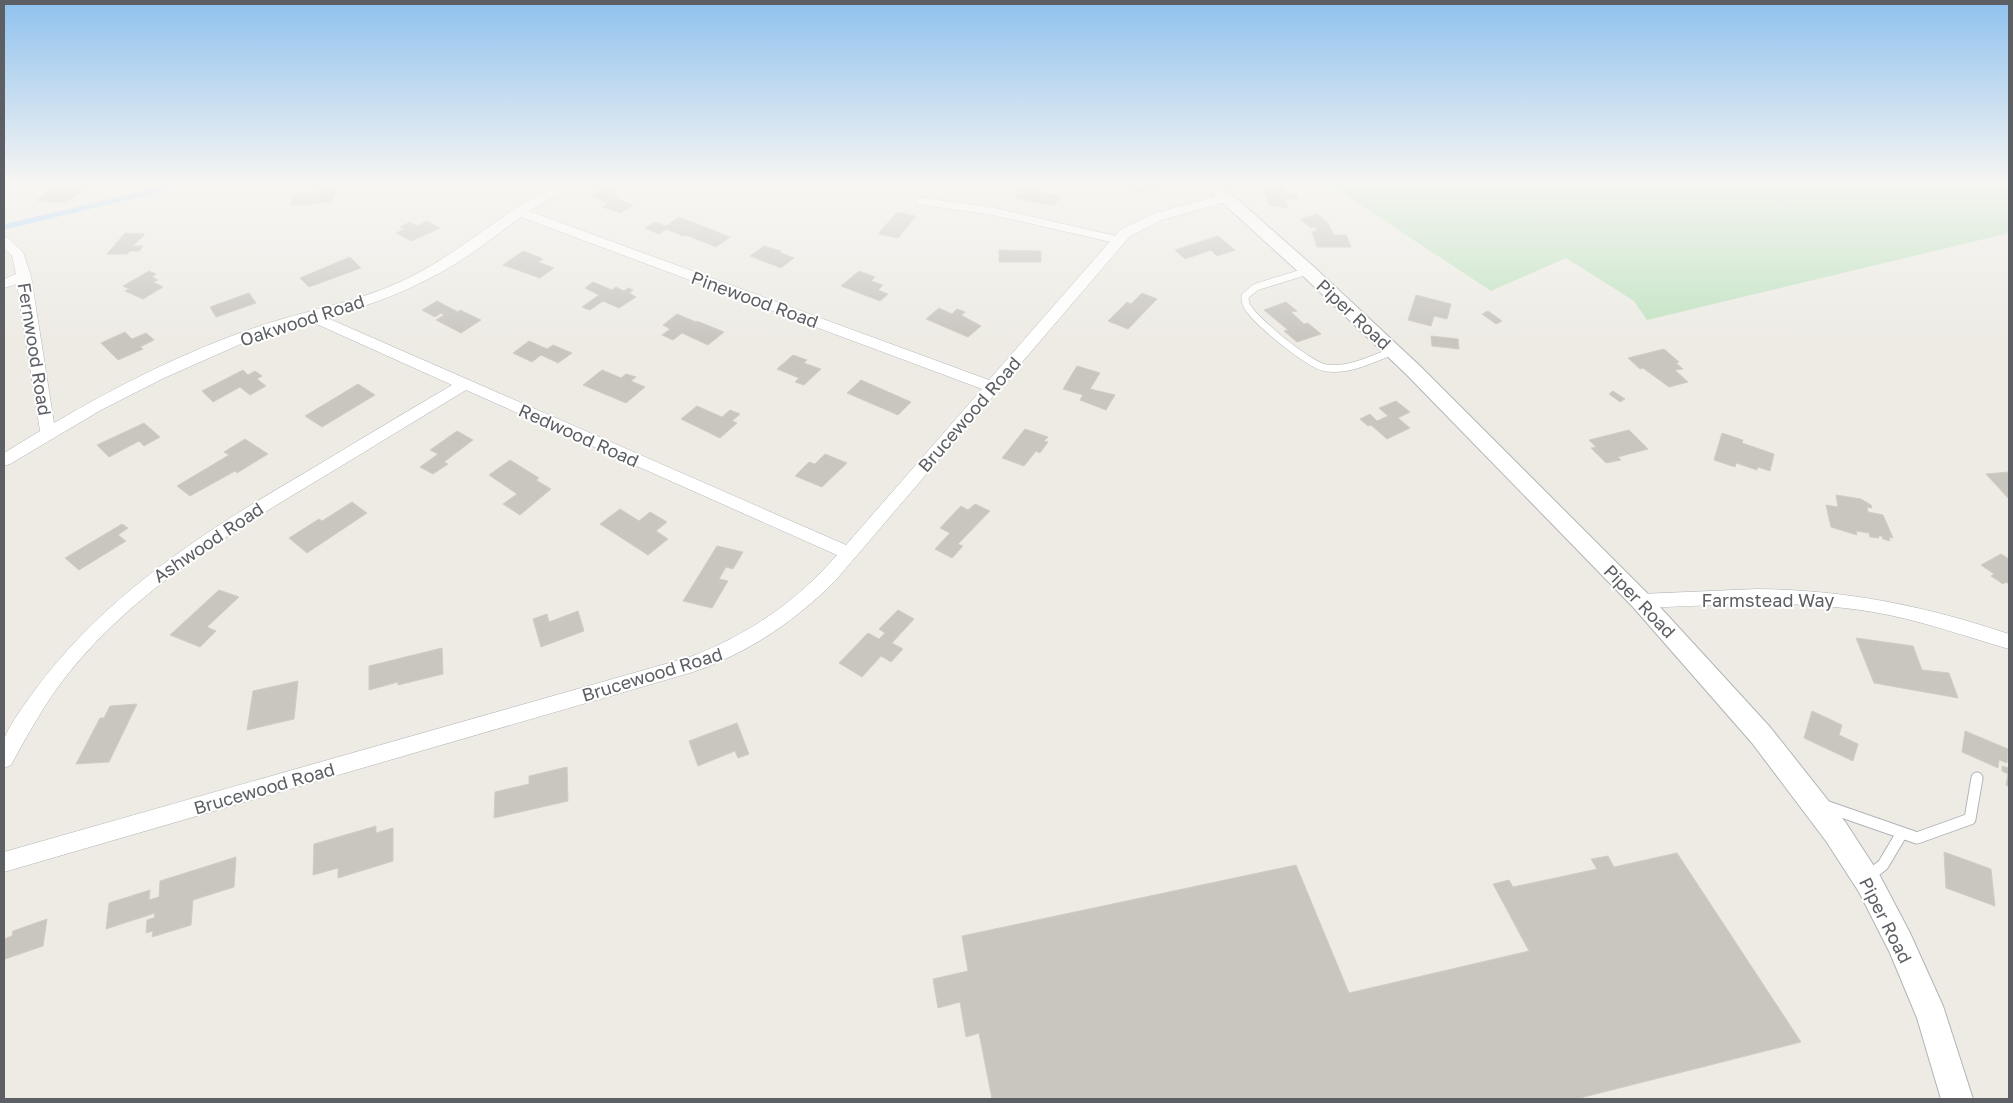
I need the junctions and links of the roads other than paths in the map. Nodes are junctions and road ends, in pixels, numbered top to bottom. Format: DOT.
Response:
graph roads {
  1 [pos="486,235"];
  2 [pos="582,235"];
  3 [pos="1104,235"];
  4 [pos="1123,235"];
  5 [pos="1268,235"];
  6 [pos="1118,240"];
  7 [pos="4,241"];
  8 [pos="1308,271"];
  9 [pos="24,276"];
  10 [pos="4,284"];
  11 [pos="310,316"];
  12 [pos="1393,351"];
  13 [pos="465,384"];
  14 [pos="992,387"];
  15 [pos="48,433"];
  16 [pos="4,460"];
  17 [pos="848,553"];
  18 [pos="1641,601"];
  19 [pos="2009,642"];
  20 [pos="4,759"];
  21 [pos="1978,778"];
  22 [pos="1813,802"];
  23 [pos="1902,833"];
  24 [pos="4,862"];
  25 [pos="1866,878"];
  26 [pos="1957,1099"];
  1 -- 11 [label="street, Oakwood Road"];
  2 -- 14 [label="street, Pinewood Road"];
  3 -- 6 [label="lane"];
  4 -- 6 [label="street, Brucewood Road"];
  5 -- 8 [label="street, Piper Road"];
  6 -- 14 [label="street, Brucewood Road"];
  7 -- 9 [label="street, Fernwood Road"];
  8 -- 12 [label="street, Piper Road"];
  8 -- 12 [label="lane"];
  9 -- 10 [label="street"];
  9 -- 15 [label="street, Fernwood Road"];
  11 -- 13 [label="street, Redwood Road"];
  11 -- 15 [label="street, Oakwood Road"];
  12 -- 18 [label="street, Piper Road"];
  13 -- 17 [label="street, Redwood Road"];
  13 -- 20 [label="street, Ashwood Road"];
  14 -- 17 [label="street, Brucewood Road"];
  15 -- 16 [label="street, Oakwood Road"];
  17 -- 24 [label="street, Brucewood Road"];
  18 -- 19 [label="street, Farmstead Way"];
  18 -- 22 [label="street, Piper Road"];
  21 -- 23 [label="lane"];
  22 -- 23 [label="lane"];
  22 -- 25 [label="street, Piper Road"];
  23 -- 25 [label="lane"];
  25 -- 26 [label="street, Piper Road"];
}
